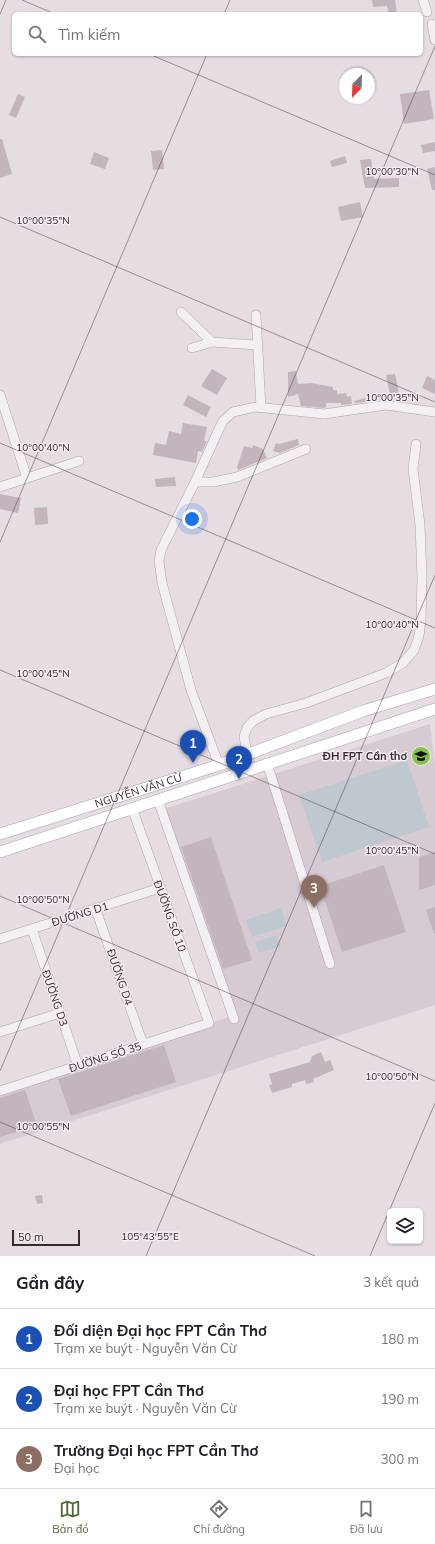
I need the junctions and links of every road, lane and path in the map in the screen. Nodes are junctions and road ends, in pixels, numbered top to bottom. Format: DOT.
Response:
graph roads {
  1 [pos="423,0"];
  2 [pos="428,12"];
  3 [pos="432,24"];
  4 [pos="435,40"];
  5 [pos="182,312"];
  6 [pos="256,315"];
  7 [pos="212,342"];
  8 [pos="258,345"];
  9 [pos="192,348"];
  10 [pos="0,395"];
  11 [pos="261,408"];
  12 [pos="435,412"];
  13 [pos="416,444"];
  14 [pos="306,449"];
  15 [pos="79,461"];
  16 [pos="27,478"];
  17 [pos="195,482"];
  18 [pos="0,487"];
  19 [pos="435,689"];
  20 [pos="435,709"];
  21 [pos="247,754"];
  22 [pos="267,764"];
  23 [pos="219,765"];
  24 [pos="127,794"];
  25 [pos="158,800"];
  26 [pos="132,808"];
  27 [pos="0,834"];
  28 [pos="0,852"];
  29 [pos="160,888"];
  30 [pos="96,910"];
  31 [pos="32,929"];
  32 [pos="0,939"];
  33 [pos="330,964"];
  34 [pos="60,1013"];
  35 [pos="234,1019"];
  36 [pos="209,1023"];
  37 [pos="0,1032"];
  38 [pos="143,1044"];
  39 [pos="78,1066"];
  40 [pos="0,1091"];
  1 -- 2 [label="street"];
  3 -- 4 [label="street"];
  5 -- 7 [label="street"];
  6 -- 8 [label="street"];
  7 -- 8 [label="street"];
  7 -- 9 [label="street"];
  8 -- 11 [label="street"];
  10 -- 16 [label="street"];
  11 -- 12 [label="street"];
  11 -- 17 [label="street"];
  13 -- 21 [label="street"];
  14 -- 17 [label="street"];
  15 -- 16 [label="street"];
  16 -- 18 [label="street"];
  17 -- 23 [label="street"];
  19 -- 21 [label="main road, NGUYỄN VĂN CỪ"];
  20 -- 22 [label="main road, NGUYỄN VĂN CỪ"];
  21 -- 23 [label="main road, NGUYỄN VĂN CỪ"];
  22 -- 25 [label="main road, NGUYỄN VĂN CỪ"];
  22 -- 33 [label="street"];
  23 -- 24 [label="main road, NGUYỄN VĂN CỪ"];
  24 -- 26 [label="main road"];
  24 -- 27 [label="main road, NGUYỄN VĂN CỪ"];
  25 -- 26 [label="main road, NGUYỄN VĂN CỪ"];
  25 -- 35 [label="street"];
  26 -- 28 [label="main road, NGUYỄN VĂN CỪ"];
  26 -- 29 [label="street, ĐƯỜNG SỐ 10"];
  29 -- 30 [label="street, ĐƯỜNG D1"];
  29 -- 36 [label="street, ĐƯỜNG SỐ 10"];
  30 -- 31 [label="street, ĐƯỜNG D1"];
  30 -- 38 [label="street, ĐƯỜNG D4"];
  31 -- 32 [label="street, ĐƯỜNG D1"];
  31 -- 34 [label="street, ĐƯỜNG D3"];
  34 -- 37 [label="street"];
  34 -- 39 [label="street, ĐƯỜNG D3"];
  36 -- 38 [label="street, ĐƯỜNG SỐ 35"];
  38 -- 39 [label="street, ĐƯỜNG SỐ 35"];
  39 -- 40 [label="street, ĐƯỜNG SỐ 35"];
}
